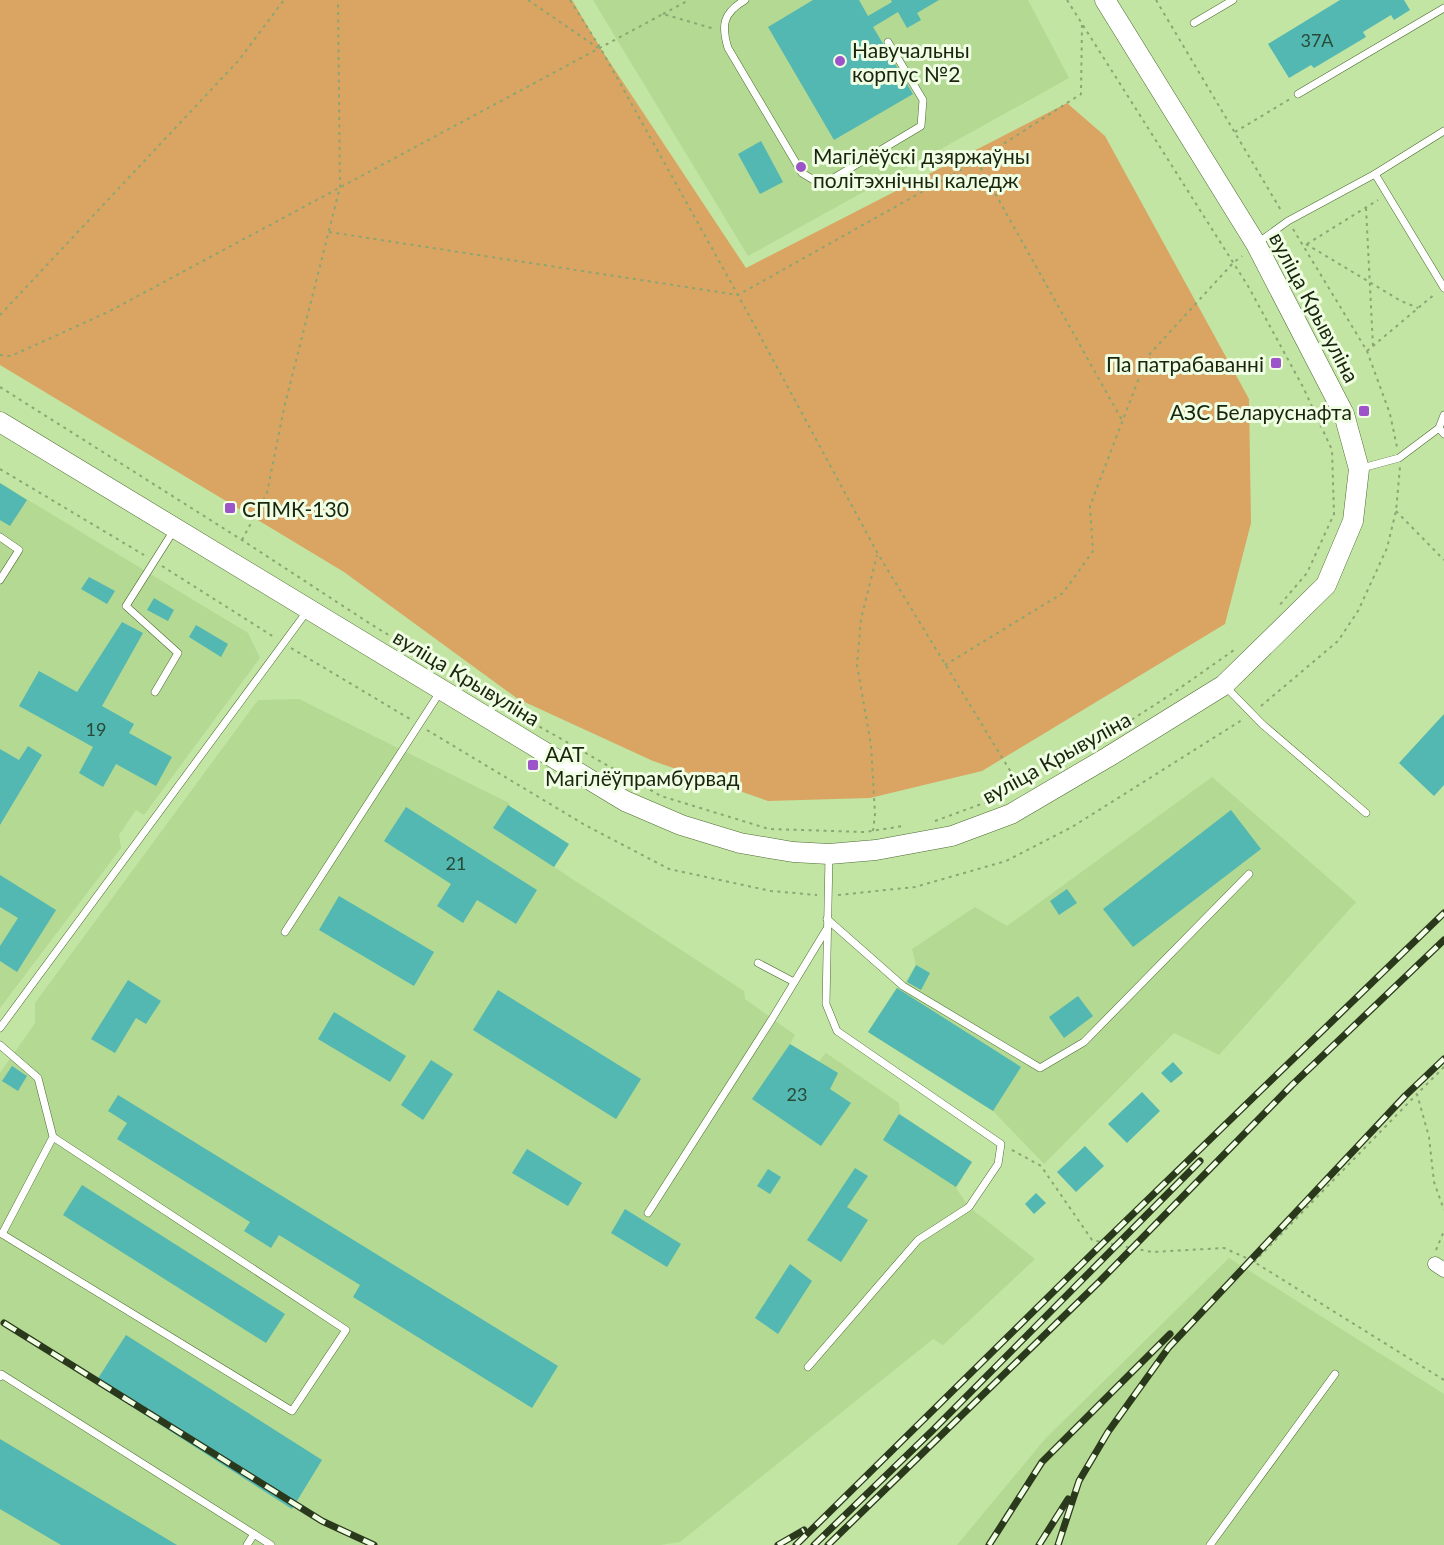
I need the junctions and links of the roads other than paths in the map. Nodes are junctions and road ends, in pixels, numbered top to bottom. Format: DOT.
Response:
graph roads {
  1 [pos="744,0"];
  2 [pos="1105,0"];
  3 [pos="1233,0"];
  4 [pos="1444,8"];
  5 [pos="1194,23"];
  6 [pos="888,42"];
  7 [pos="1298,94"];
  8 [pos="1444,131"];
  9 [pos="1375,174"];
  10 [pos="1256,244"];
  11 [pos="1444,287"];
  12 [pos="1444,415"];
  13 [pos="0,422"];
  14 [pos="1442,431"];
  15 [pos="1359,469"];
  16 [pos="175,527"];
  17 [pos="0,537"];
  18 [pos="0,580"];
  19 [pos="308,610"];
  20 [pos="1224,686"];
  21 [pos="442,690"];
  22 [pos="155,692"];
  23 [pos="1366,813"];
  24 [pos="829,854"];
  25 [pos="1249,874"];
  26 [pos="827,919"];
  27 [pos="827,928"];
  28 [pos="285,932"];
  29 [pos="758,963"];
  30 [pos="794,982"];
  31 [pos="0,1028"];
  32 [pos="0,1045"];
  33 [pos="53,1137"];
  34 [pos="648,1213"];
  35 [pos="808,1367"];
  36 [pos="1335,1374"];
  37 [pos="0,1377"];
  38 [pos="254,1534"];
  39 [pos="247,1545"];
  40 [pos="271,1545"];
  41 [pos="1210,1545"];
  1 -- 6 [label="lane"];
  2 -- 10 [label="main road, вуліца Крывуліна"];
  3 -- 5 [label="lane"];
  4 -- 7 [label="lane"];
  8 -- 9 [label="lane"];
  9 -- 10 [label="lane"];
  9 -- 11 [label="lane"];
  10 -- 15 [label="main road, вуліца Крывуліна"];
  12 -- 14 [label="lane"];
  13 -- 16 [label="main road, вуліца Крывуліна"];
  14 -- 15 [label="lane"];
  15 -- 20 [label="main road, вуліца Крывуліна"];
  16 -- 19 [label="main road, вуліца Крывуліна"];
  16 -- 22 [label="lane"];
  17 -- 18 [label="lane"];
  19 -- 21 [label="main road, вуліца Крывуліна"];
  19 -- 31 [label="lane"];
  20 -- 23 [label="lane"];
  20 -- 24 [label="main road, вуліца Крывуліна"];
  21 -- 24 [label="main road, вуліца Крывуліна"];
  21 -- 28 [label="lane"];
  24 -- 26 [label="lane"];
  25 -- 26 [label="lane"];
  26 -- 27 [label="lane"];
  27 -- 30 [label="lane"];
  27 -- 35 [label="lane"];
  29 -- 30 [label="lane"];
  30 -- 34 [label="lane"];
  32 -- 33 [label="lane"];
  33 -- 33 [label="lane"];
  36 -- 41 [label="lane"];
  37 -- 38 [label="lane"];
  38 -- 39 [label="lane"];
  38 -- 40 [label="lane"];
}
